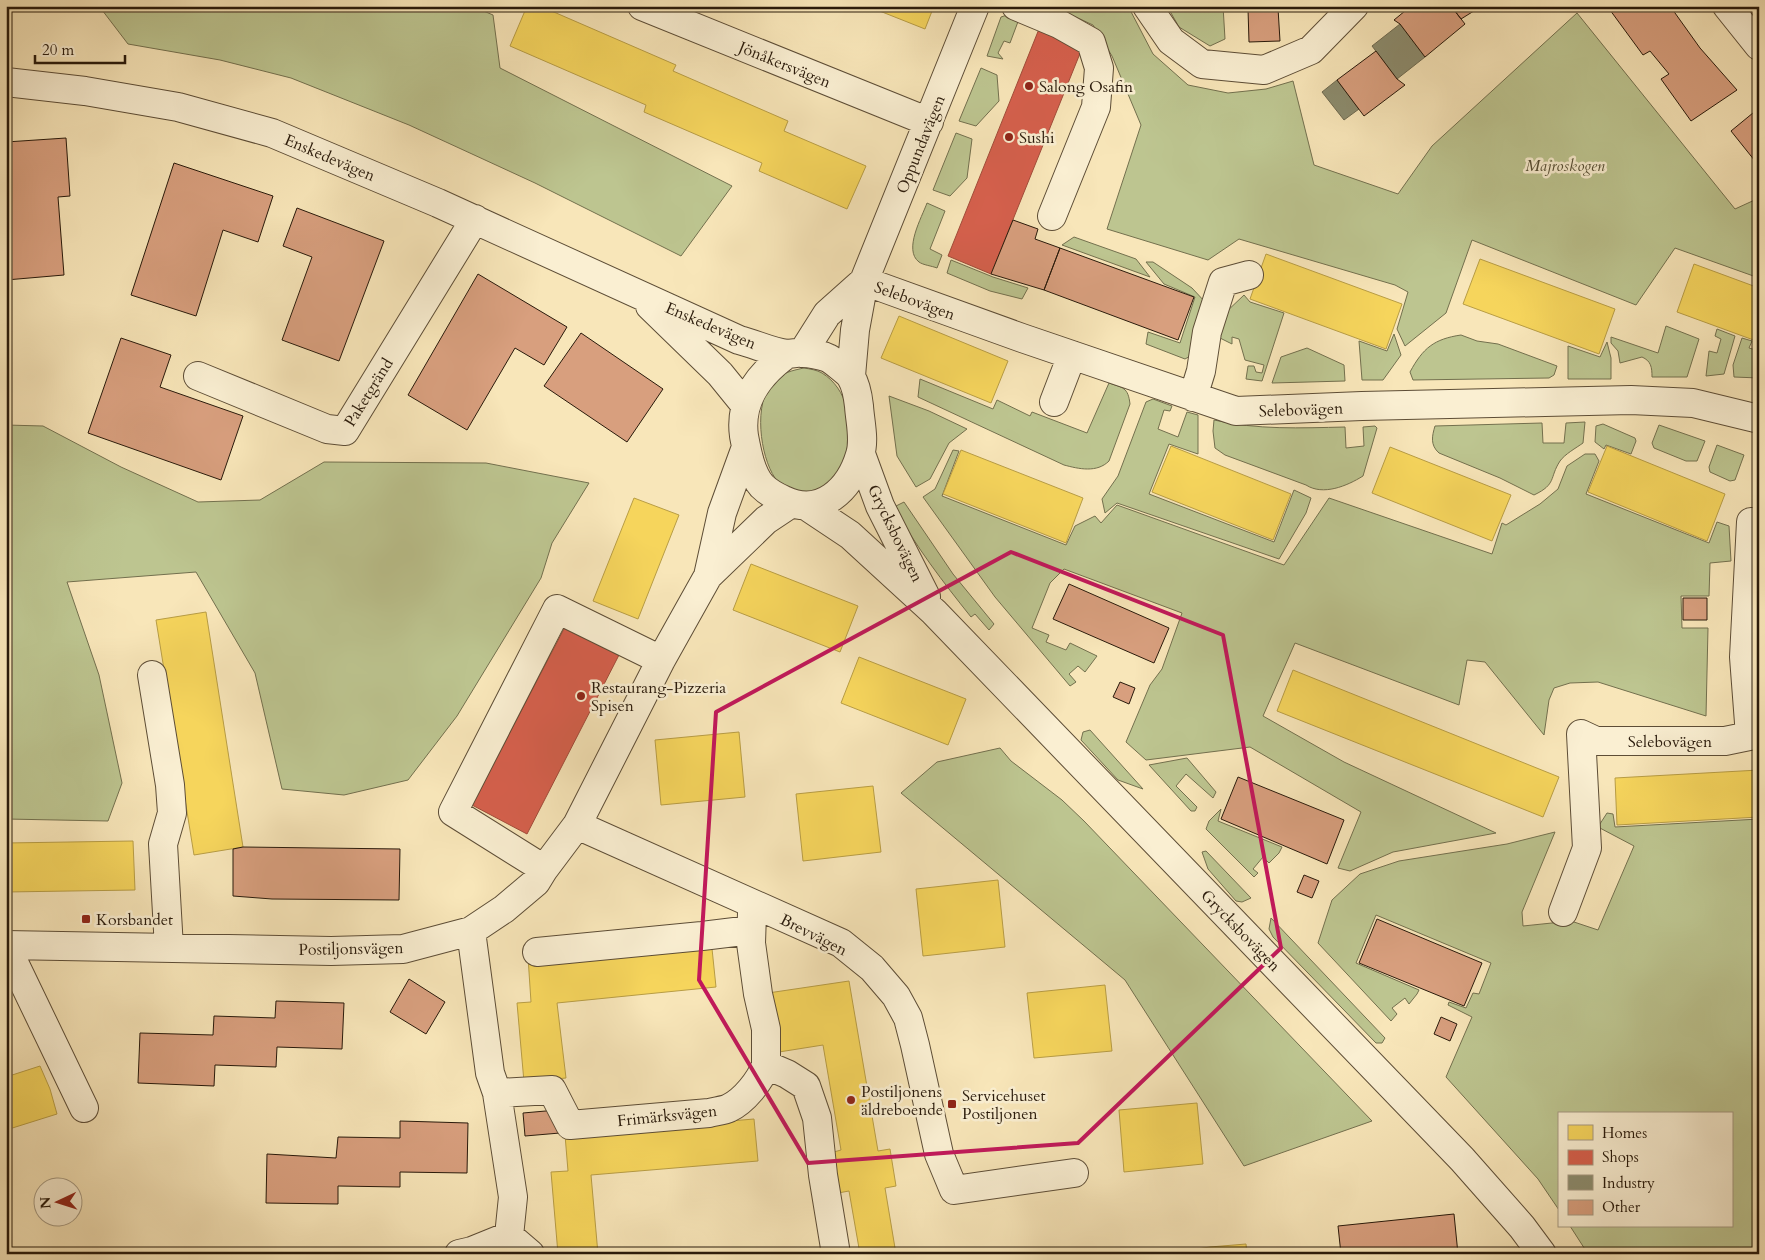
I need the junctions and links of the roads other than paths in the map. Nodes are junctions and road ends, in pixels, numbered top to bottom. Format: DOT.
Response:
graph roads {
  1 [pos="642,6"];
  2 [pos="975,6"];
  3 [pos="1016,6"];
  4 [pos="1148,6"];
  5 [pos="1354,6"];
  6 [pos="1726,6"];
  7 [pos="1759,46"];
  8 [pos="6,82"];
  9 [pos="929,122"];
  10 [pos="1052,216"];
  11 [pos="474,219"];
  12 [pos="1249,275"];
  13 [pos="864,281"];
  14 [pos="636,292"];
  15 [pos="795,353"];
  16 [pos="1072,355"];
  17 [pos="198,376"];
  18 [pos="851,376"];
  19 [pos="1193,397"];
  20 [pos="1054,402"];
  21 [pos="746,406"];
  22 [pos="1759,419"];
  23 [pos="746,447"];
  24 [pos="861,454"];
  25 [pos="799,505"];
  26 [pos="1751,522"];
  27 [pos="708,576"];
  28 [pos="934,612"];
  29 [pos="661,660"];
  30 [pos="152,675"];
  31 [pos="1754,735"];
  32 [pos="577,825"];
  33 [pos="544,868"];
  34 [pos="1563,912"];
  35 [pos="752,917"];
  36 [pos="471,931"];
  37 [pos="6,945"];
  38 [pos="170,948"];
  39 [pos="537,952"];
  40 [pos="766,1065"];
  41 [pos="497,1093"];
  42 [pos="84,1108"];
  43 [pos="1074,1173"];
  44 [pos="509,1236"];
  45 [pos="459,1254"];
  46 [pos="530,1254"];
  47 [pos="836,1254"];
  48 [pos="1542,1254"];
  1 -- 9 [label="street, Jönåkersvägen"];
  2 -- 9 [label="street, Oppundavägen"];
  3 -- 10 [label="street"];
  4 -- 5 [label="street"];
  6 -- 7 [label="street"];
  8 -- 11 [label="street, Enskedevägen"];
  9 -- 13 [label="street, Oppundavägen"];
  11 -- 14 [label="street, Enskedevägen"];
  11 -- 17 [label="street, Paketgränd"];
  12 -- 19 [label="street"];
  13 -- 15 [label="street, Oppundavägen"];
  13 -- 16 [label="street, Selebovägen"];
  13 -- 18 [label="street, Oppundavägen"];
  14 -- 15 [label="street, Enskedevägen"];
  14 -- 21 [label="street, Enskedevägen"];
  15 -- 18 [label="street, Enskedevägen"];
  15 -- 21 [label="street, Enskedevägen"];
  16 -- 19 [label="street, Selebovägen"];
  16 -- 20 [label="street"];
  18 -- 24 [label="street"];
  19 -- 22 [label="street, Selebovägen"];
  21 -- 23 [label="street, Enskedevägen"];
  23 -- 25 [label="street, Enskedevägen"];
  23 -- 27 [label="street, Postiljonsvägen"];
  24 -- 25 [label="street"];
  24 -- 28 [label="street, Grycksbovägen"];
  25 -- 27 [label="street, Postiljonsvägen"];
  25 -- 28 [label="street, Grycksbovägen"];
  26 -- 31 [label="street"];
  27 -- 29 [label="street, Postiljonsvägen"];
  28 -- 48 [label="street, Grycksbovägen"];
  29 -- 32 [label="street, Postiljonsvägen"];
  29 -- 33 [label="street"];
  30 -- 38 [label="street"];
  31 -- 34 [label="street, Selebovägen"];
  32 -- 33 [label="street, Postiljonsvägen"];
  32 -- 35 [label="street, Brevvägen"];
  33 -- 36 [label="street, Postiljonsvägen"];
  35 -- 39 [label="street"];
  35 -- 40 [label="street"];
  35 -- 43 [label="street, Brevvägen"];
  36 -- 38 [label="street, Postiljonsvägen"];
  36 -- 41 [label="street"];
  37 -- 38 [label="street, Postiljonsvägen"];
  37 -- 42 [label="street"];
  40 -- 41 [label="street, Frimärksvägen"];
  40 -- 47 [label="street"];
  41 -- 44 [label="street"];
  44 -- 45 [label="street"];
  44 -- 46 [label="street"];
}
